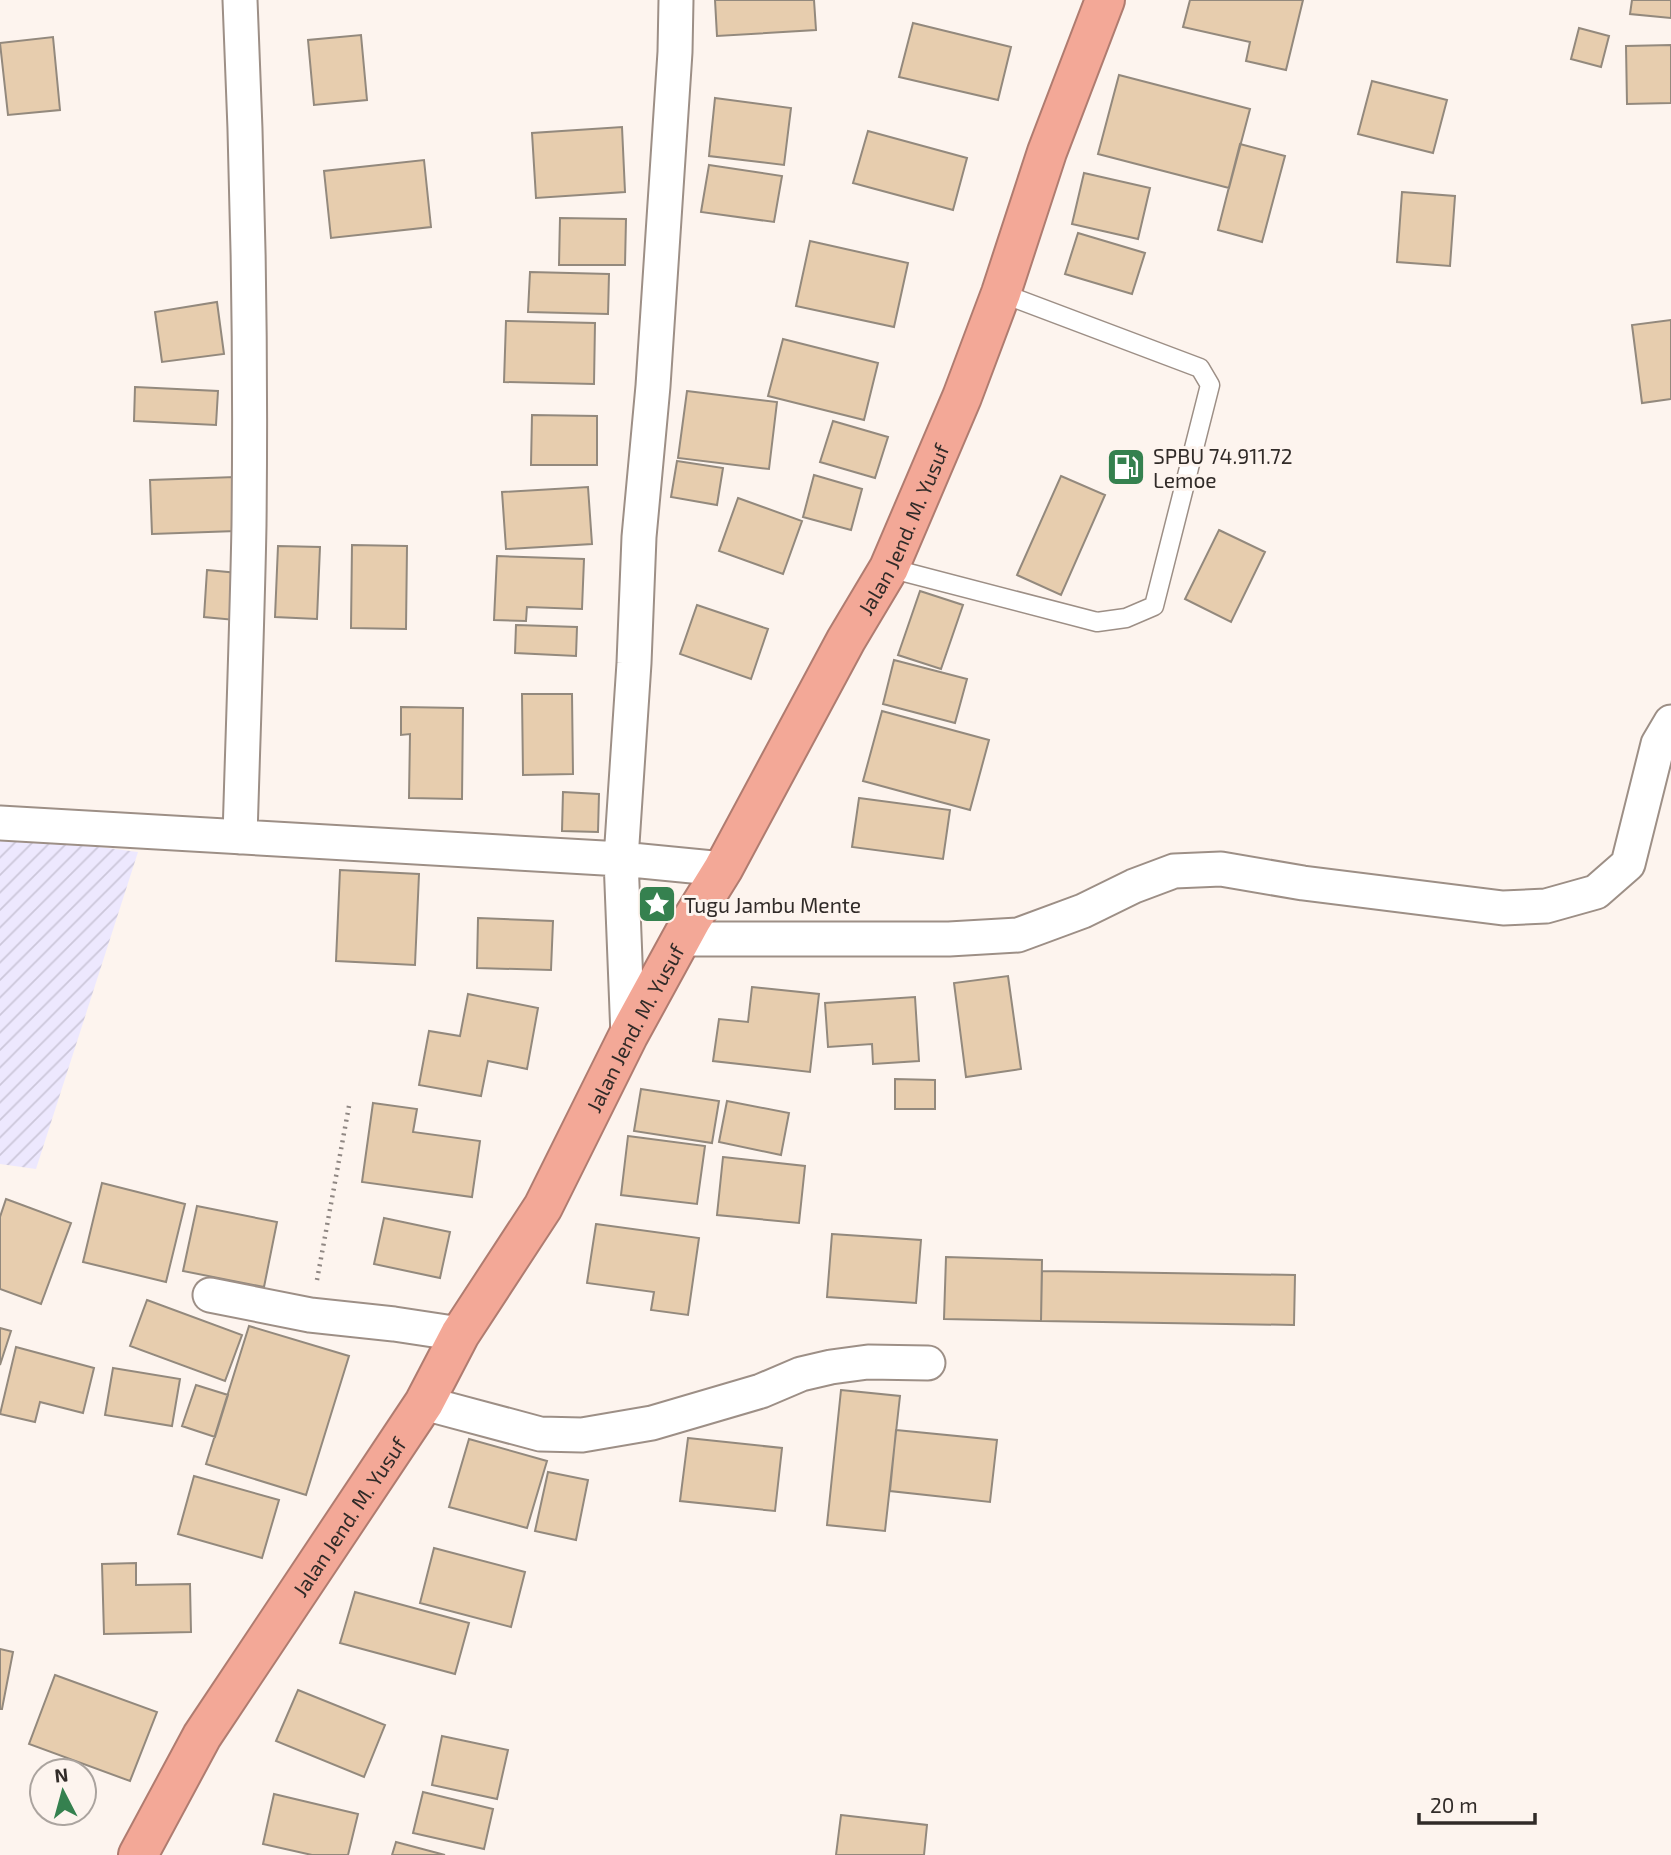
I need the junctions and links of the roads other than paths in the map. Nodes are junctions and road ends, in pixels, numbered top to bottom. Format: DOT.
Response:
graph roads {
  1 [pos="240,0"];
  2 [pos="676,0"];
  3 [pos="1105,0"];
  4 [pos="1001,293"];
  5 [pos="889,568"];
  6 [pos="1671,722"];
  7 [pos="0,822"];
  8 [pos="240,837"];
  9 [pos="621,859"];
  10 [pos="723,869"];
  11 [pos="681,939"];
  12 [pos="628,1036"];
  13 [pos="209,1295"];
  14 [pos="460,1334"];
  15 [pos="928,1363"];
  16 [pos="424,1403"];
  17 [pos="138,1855"];
  1 -- 8 [label="street"];
  2 -- 9 [label="street"];
  3 -- 4 [label="highway, Jalan Jend. M. Yusuf"];
  4 -- 5 [label="highway, Jalan Jend. M. Yusuf"];
  4 -- 5 [label="lane"];
  5 -- 10 [label="highway, Jalan Jend. M. Yusuf"];
  6 -- 11 [label="street"];
  7 -- 8 [label="street"];
  8 -- 9 [label="street"];
  9 -- 10 [label="street"];
  9 -- 12 [label="street"];
  10 -- 11 [label="highway, Jalan Jend. M. Yusuf"];
  11 -- 12 [label="highway, Jalan Jend. M. Yusuf"];
  12 -- 14 [label="highway, Jalan Jend. M. Yusuf"];
  13 -- 14 [label="street"];
  14 -- 16 [label="highway, Jalan Jend. M. Yusuf"];
  15 -- 16 [label="street"];
  16 -- 17 [label="highway, Jalan Jend. M. Yusuf"];
}
